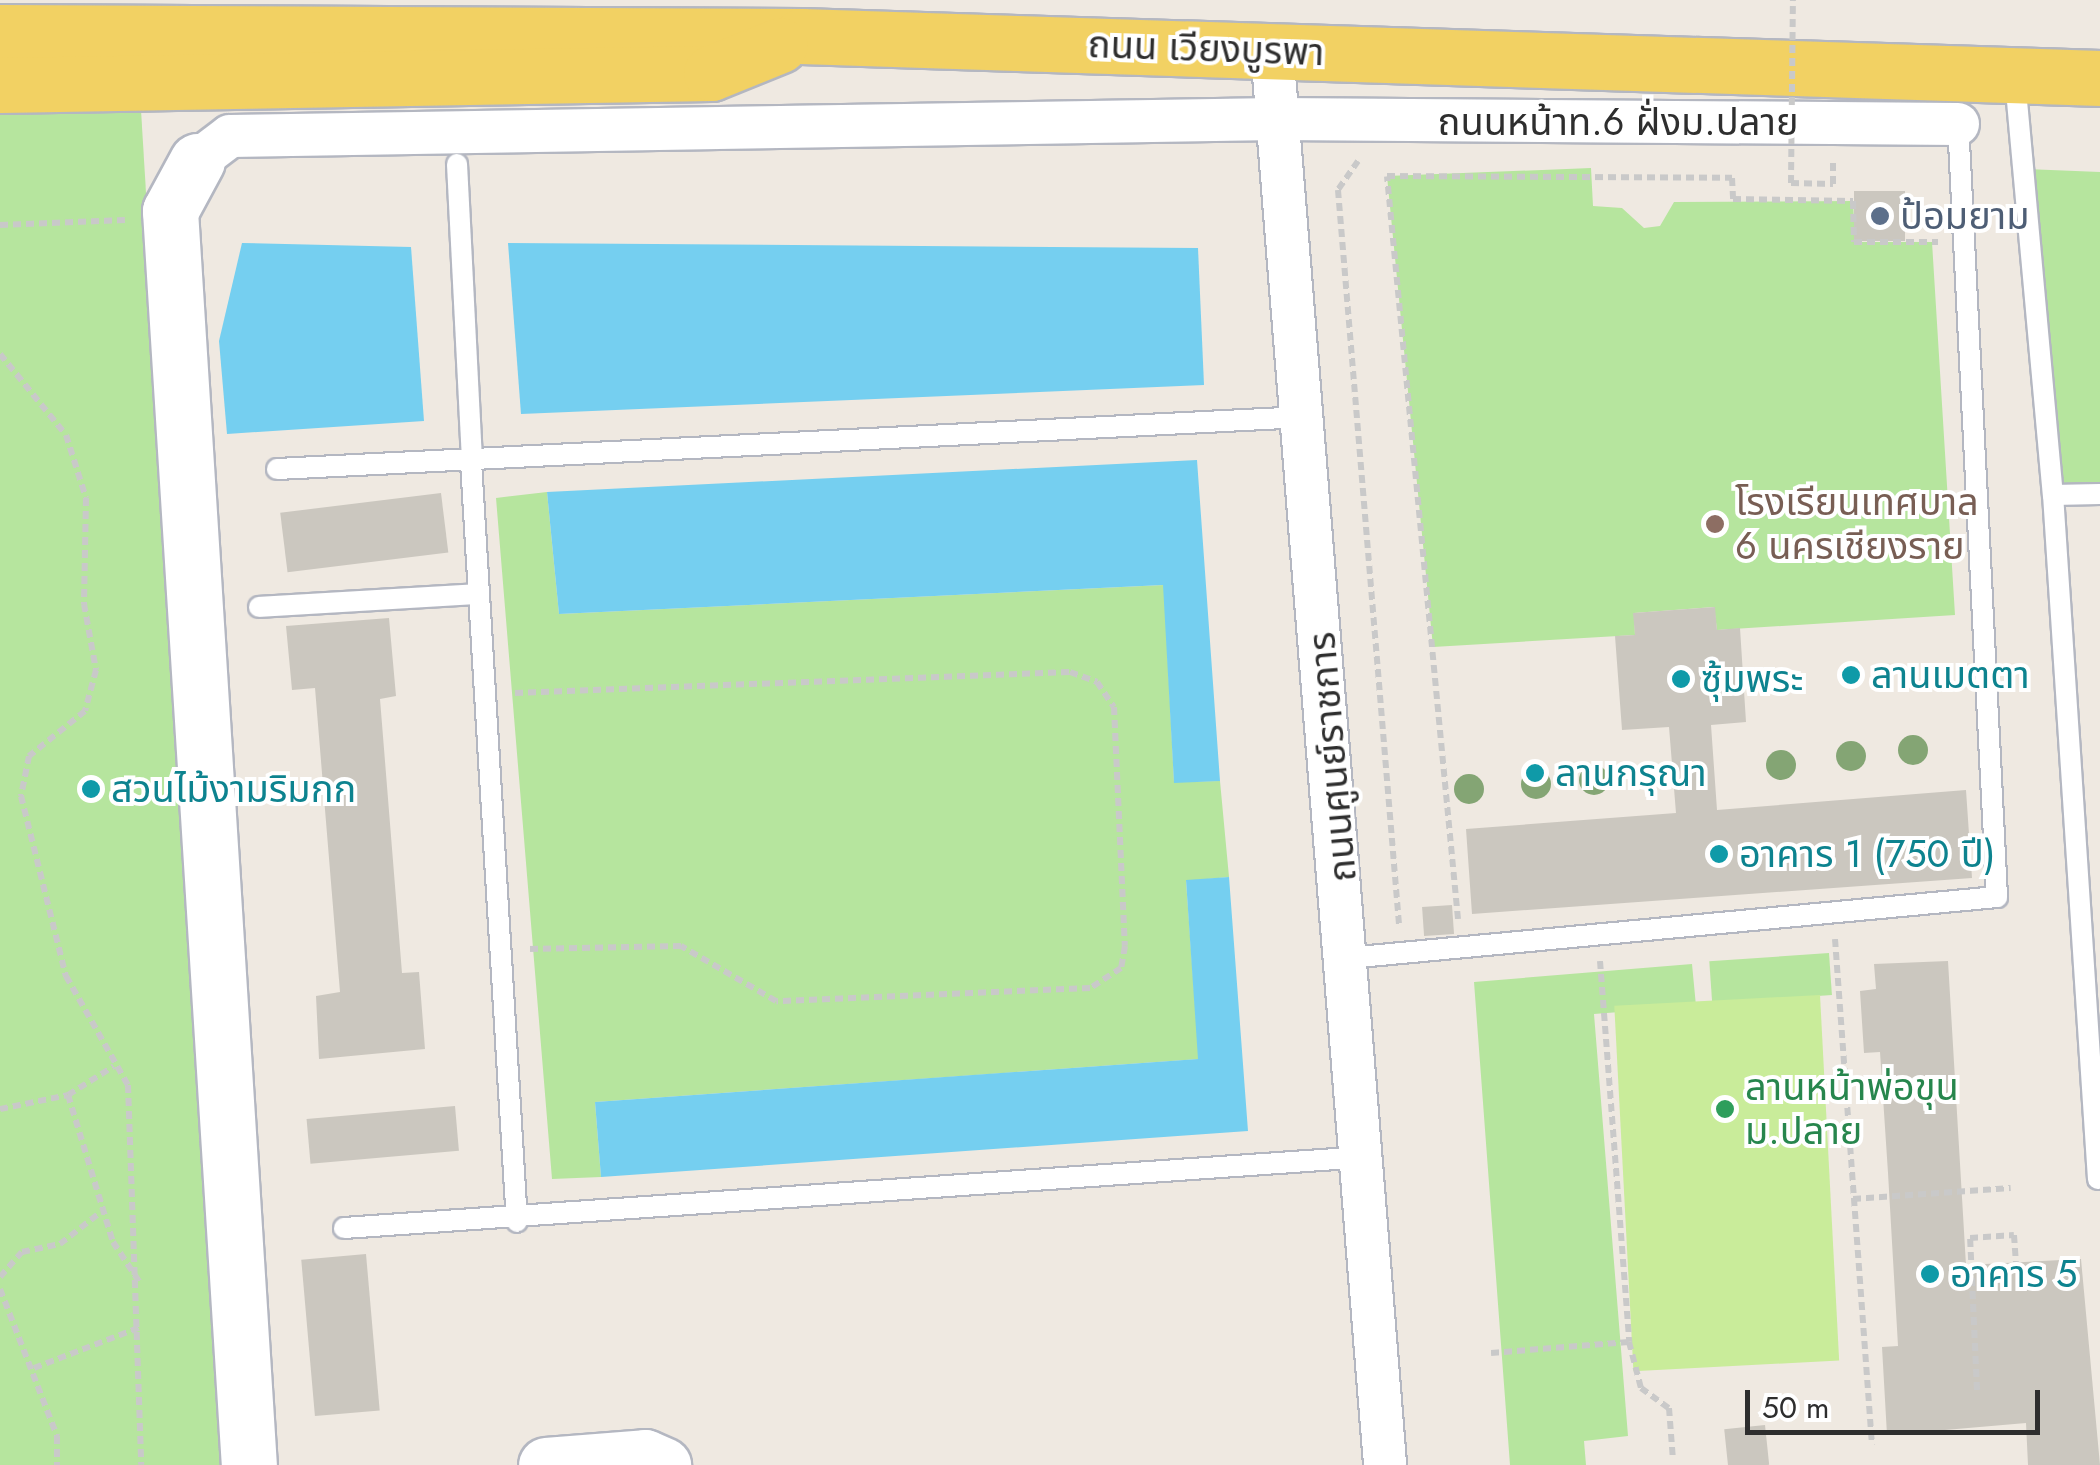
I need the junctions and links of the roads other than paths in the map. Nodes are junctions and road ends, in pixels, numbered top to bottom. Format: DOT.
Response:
graph roads {
  1 [pos="0,32"];
  2 [pos="801,36"];
  3 [pos="1272,50"];
  4 [pos="2015,77"];
  5 [pos="2100,78"];
  6 [pos="0,85"];
  7 [pos="1956,100"];
  8 [pos="1278,120"];
  9 [pos="197,160"];
  10 [pos="458,164"];
  11 [pos="1304,417"];
  12 [pos="472,461"];
  13 [pos="277,469"];
  14 [pos="2100,494"];
  15 [pos="2053,495"];
  16 [pos="479,594"];
  17 [pos="260,607"];
  18 [pos="1348,958"];
  19 [pos="1364,1157"];
  20 [pos="2098,1179"];
  21 [pos="517,1222"];
  22 [pos="344,1228"];
  23 [pos="250,1465"];
  24 [pos="546,1465"];
  25 [pos="663,1465"];
  26 [pos="1385,1465"];
  1 -- 2 [label="main road, ถนน เวียงบูรพา"];
  2 -- 3 [label="main road, ถนน เวียงบูรพา"];
  2 -- 6 [label="main road"];
  3 -- 7 [label="main road, ถนน เวียงบูรพา"];
  3 -- 8 [label="street, ถนนศูนย์ราชการ"];
  4 -- 5 [label="main road, ถนน เวียงบูรพา"];
  4 -- 7 [label="main road, ถนน เวียงบูรพา"];
  4 -- 15 [label="lane"];
  7 -- 8 [label="street, ถนนหน้าท.6 ฝั่งม.ปลาย"];
  7 -- 18 [label="lane"];
  8 -- 9 [label="street, ถนนหน้าท.6 ฝั่งม.ปลาย"];
  8 -- 11 [label="street, ถนนศูนย์ราชการ"];
  9 -- 23 [label="street"];
  10 -- 12 [label="lane"];
  11 -- 12 [label="lane"];
  11 -- 18 [label="street, ถนนศูนย์ราชการ"];
  12 -- 13 [label="lane"];
  12 -- 16 [label="lane"];
  14 -- 15 [label="lane"];
  15 -- 20 [label="lane"];
  16 -- 17 [label="lane"];
  16 -- 21 [label="lane"];
  18 -- 19 [label="street, ถนนศูนย์ราชการ"];
  19 -- 21 [label="lane"];
  19 -- 26 [label="street, ถนนศูนย์ราชการ"];
  21 -- 22 [label="lane"];
  24 -- 25 [label="street"];
}
